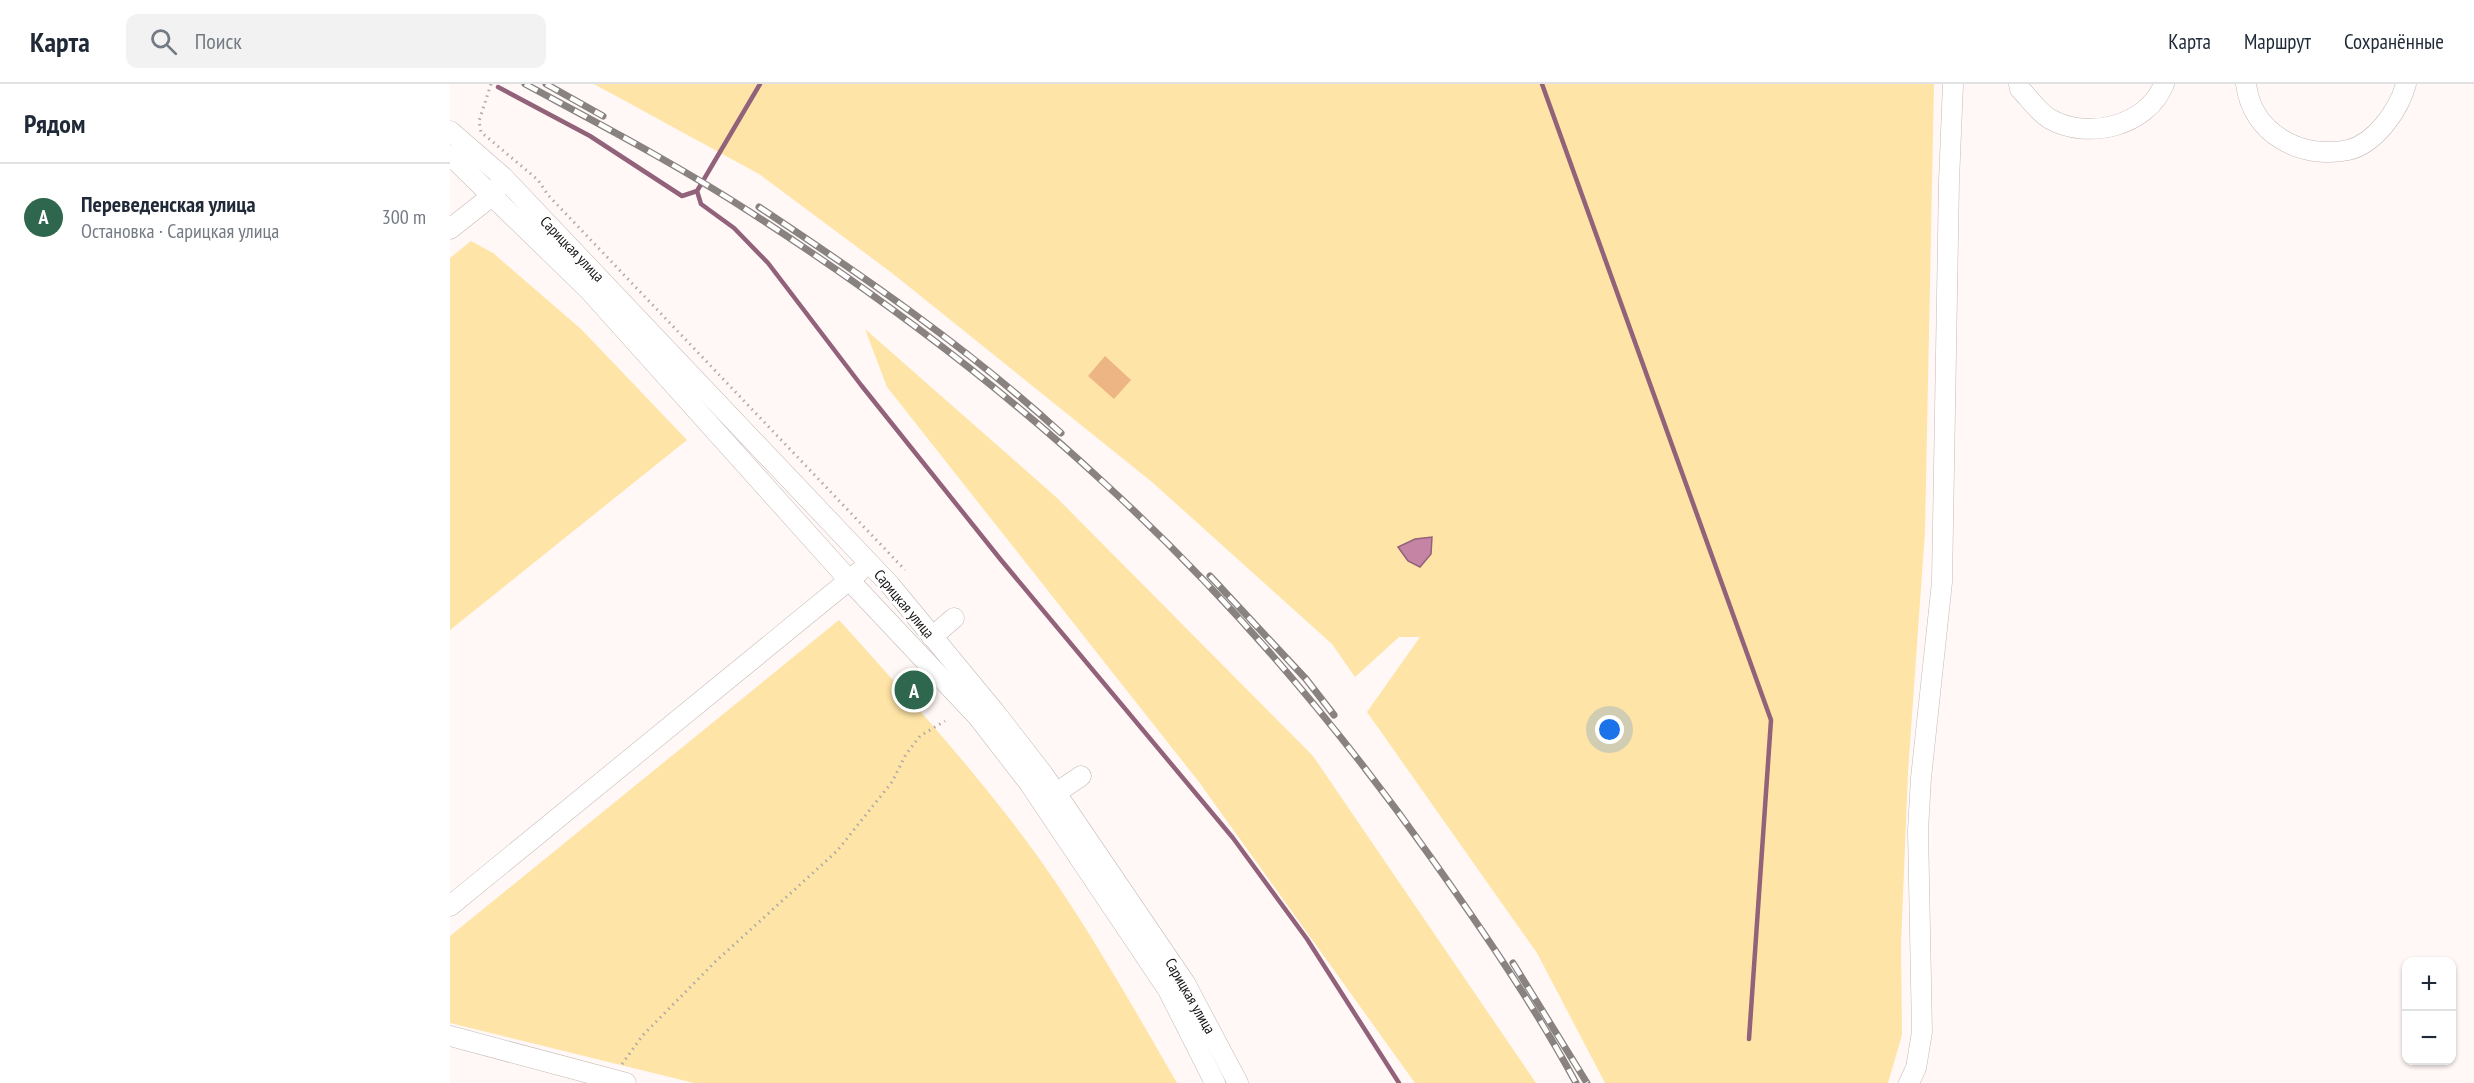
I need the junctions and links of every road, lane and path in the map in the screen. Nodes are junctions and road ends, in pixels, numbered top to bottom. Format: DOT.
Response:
graph roads {
  1 [pos="491,84"];
  2 [pos="1953,84"];
  3 [pos="2019,84"];
  4 [pos="2164,84"];
  5 [pos="2246,84"];
  6 [pos="2406,84"];
  7 [pos="450,131"];
  8 [pos="450,154"];
  9 [pos="503,177"];
  10 [pos="488,190"];
  11 [pos="450,213"];
  12 [pos="450,229"];
  13 [pos="870,563"];
  14 [pos="904,570"];
  15 [pos="849,580"];
  16 [pos="954,618"];
  17 [pos="932,637"];
  18 [pos="945,721"];
  19 [pos="1081,776"];
  20 [pos="1056,793"];
  21 [pos="450,906"];
  22 [pos="450,1036"];
  23 [pos="622,1083"];
  24 [pos="1215,1083"];
  25 [pos="1238,1083"];
  26 [pos="1909,1083"];
  1 -- 14 [label="path"];
  2 -- 26 [label="street"];
  3 -- 4 [label="street"];
  5 -- 6 [label="street"];
  7 -- 9 [label="street, Сарицкая улица"];
  8 -- 10 [label="street, Сарицкая улица"];
  9 -- 10 [label="street"];
  9 -- 13 [label="street, Сарицкая улица"];
  10 -- 11 [label="street"];
  10 -- 12 [label="street"];
  10 -- 15 [label="street, Сарицкая улица"];
  13 -- 15 [label="street"];
  13 -- 17 [label="street, Сарицкая улица"];
  15 -- 21 [label="street"];
  15 -- 24 [label="street, Сарицкая улица"];
  16 -- 17 [label="street"];
  17 -- 20 [label="street, Сарицкая улица"];
  18 -- 23 [label="path"];
  19 -- 20 [label="street"];
  20 -- 25 [label="street, Сарицкая улица"];
  22 -- 23 [label="street"];
}
